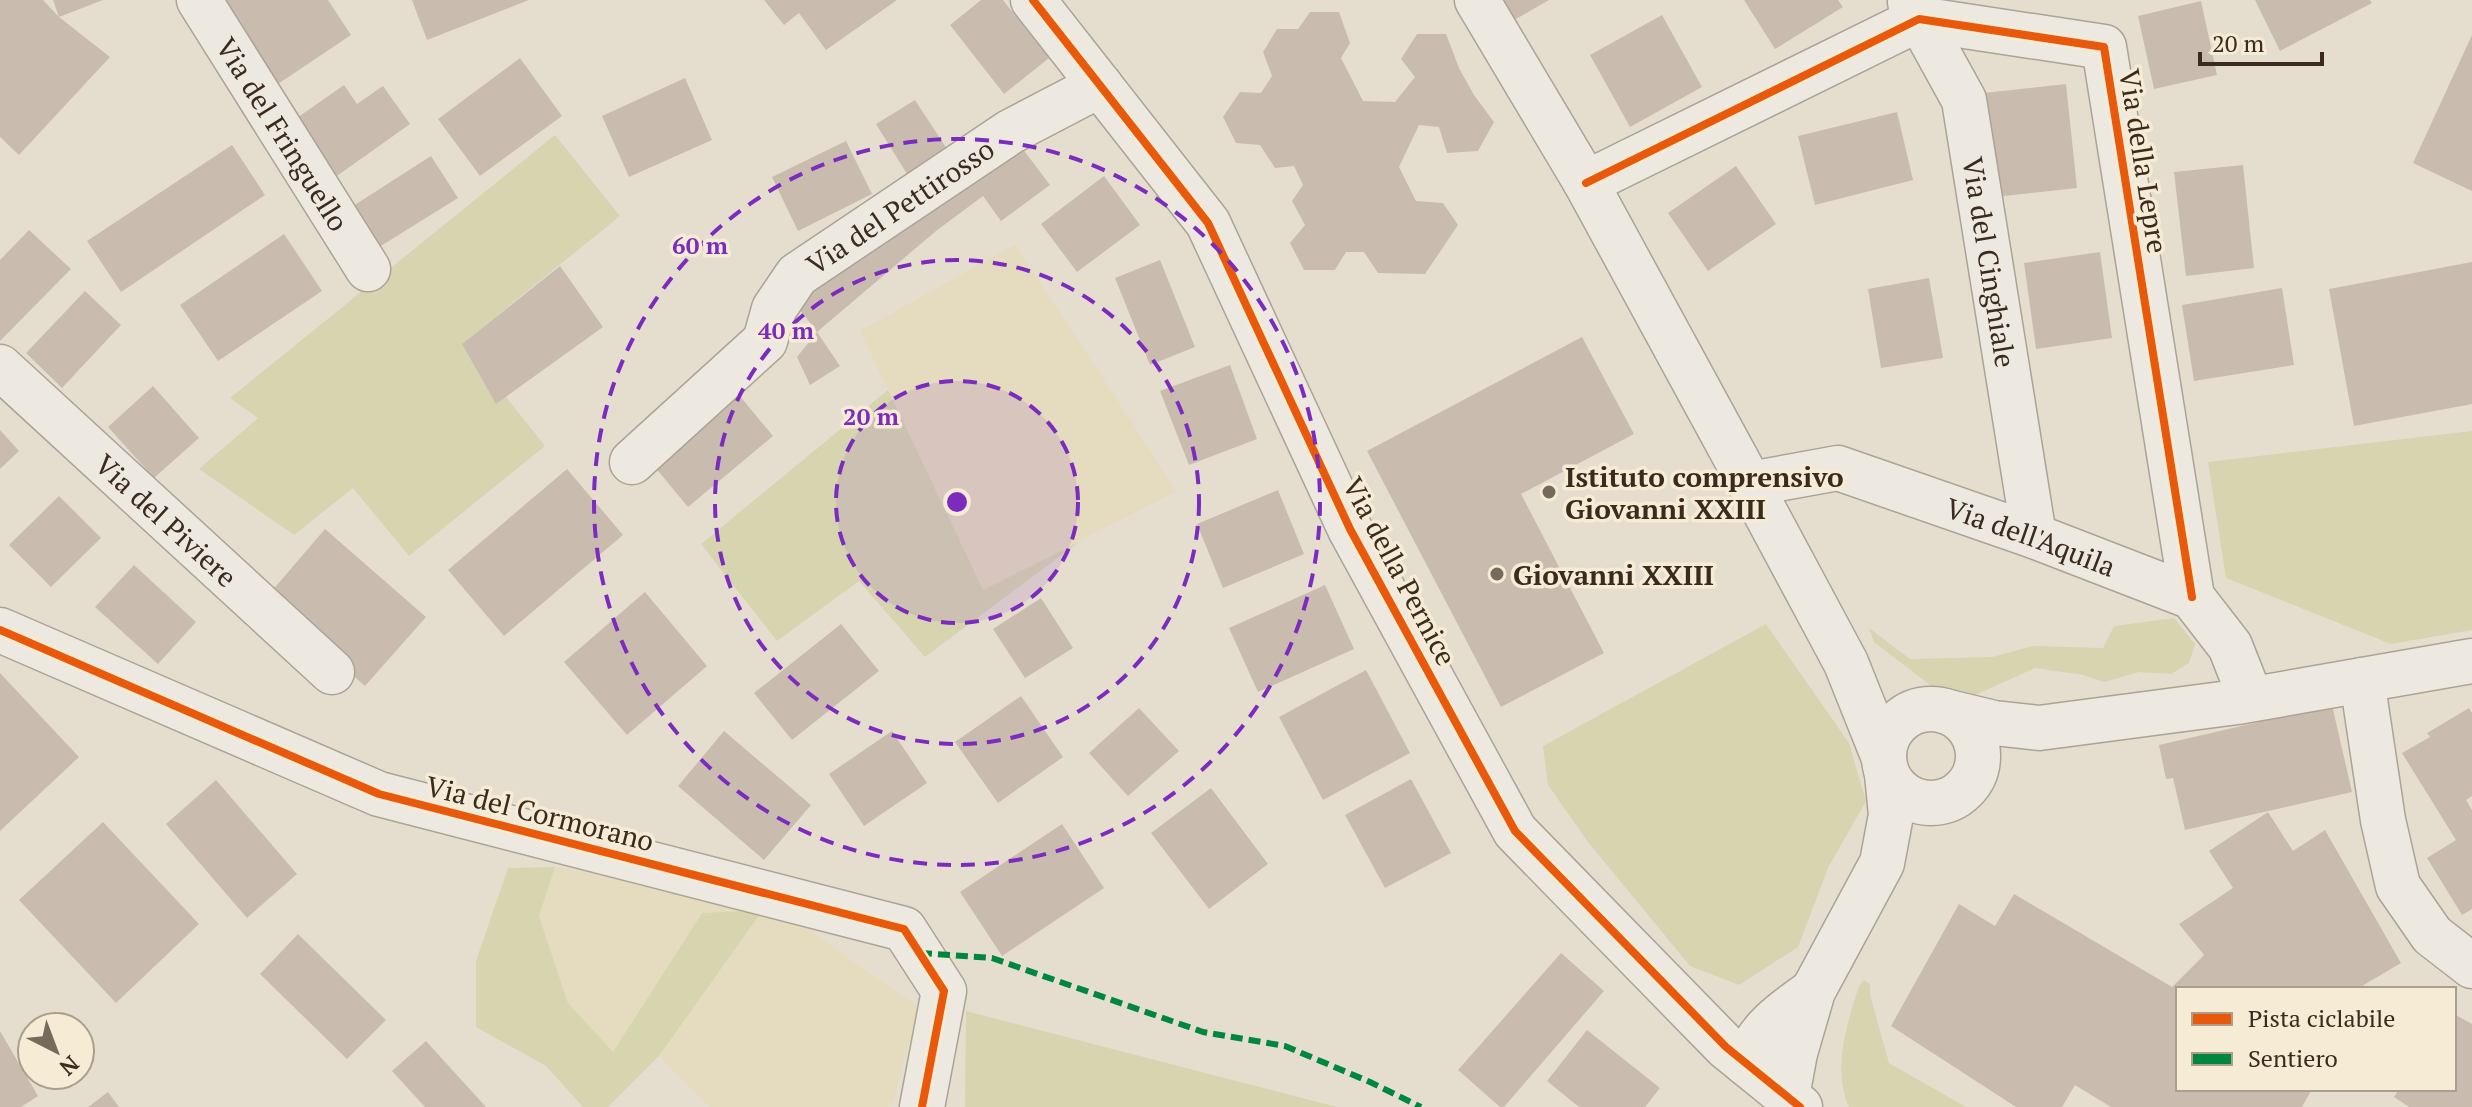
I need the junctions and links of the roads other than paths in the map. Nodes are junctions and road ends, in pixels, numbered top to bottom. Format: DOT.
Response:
graph roads {
  1 [pos="199,0"];
  2 [pos="1033,0"];
  3 [pos="1477,0"];
  4 [pos="1914,10"];
  5 [pos="1100,85"];
  6 [pos="1586,183"];
  7 [pos="368,269"];
  8 [pos="0,367"];
  9 [pos="632,462"];
  10 [pos="1750,484"];
  11 [pos="2034,536"];
  12 [pos="2192,597"];
  13 [pos="0,630"];
  14 [pos="1837,645"];
  15 [pos="2472,661"];
  16 [pos="332,672"];
  17 [pos="2362,680"];
  18 [pos="2251,699"];
  19 [pos="1932,711"];
  20 [pos="2039,728"];
  21 [pos="1886,766"];
  22 [pos="1977,767"];
  23 [pos="1943,802"];
  24 [pos="1882,863"];
  25 [pos="2472,966"];
  26 [pos="1813,991"];
  27 [pos="1746,1063"];
  28 [pos="1794,1101"];
  29 [pos="922,1107"];
  1 -- 7 [label="street, Via del Fringuello"];
  2 -- 5 [label="street, Via della Pernice"];
  3 -- 6 [label="street"];
  4 -- 6 [label="street"];
  4 -- 11 [label="street, Via del Cinghiale"];
  4 -- 12 [label="street, Via della Lepre"];
  5 -- 9 [label="street, Via del Pettirosso"];
  5 -- 27 [label="street, Via della Pernice"];
  6 -- 10 [label="street"];
  8 -- 16 [label="street, Via del Piviere"];
  10 -- 11 [label="street, Via dell'Aquila"];
  10 -- 14 [label="street"];
  11 -- 12 [label="street, Via dell'Aquila"];
  12 -- 18 [label="street"];
  13 -- 29 [label="street, Via del Cormorano"];
  14 -- 19 [label="street"];
  14 -- 21 [label="street"];
  15 -- 17 [label="street"];
  17 -- 18 [label="street"];
  17 -- 25 [label="street"];
  18 -- 20 [label="street"];
  19 -- 20 [label="street"];
  19 -- 21 [label="street"];
  19 -- 22 [label="street"];
  20 -- 22 [label="street"];
  21 -- 23 [label="street"];
  21 -- 24 [label="street"];
  22 -- 23 [label="street"];
  23 -- 24 [label="street"];
  24 -- 26 [label="street"];
  26 -- 27 [label="street"];
  26 -- 28 [label="street"];
  27 -- 28 [label="street, Via della Pernice"];
}
